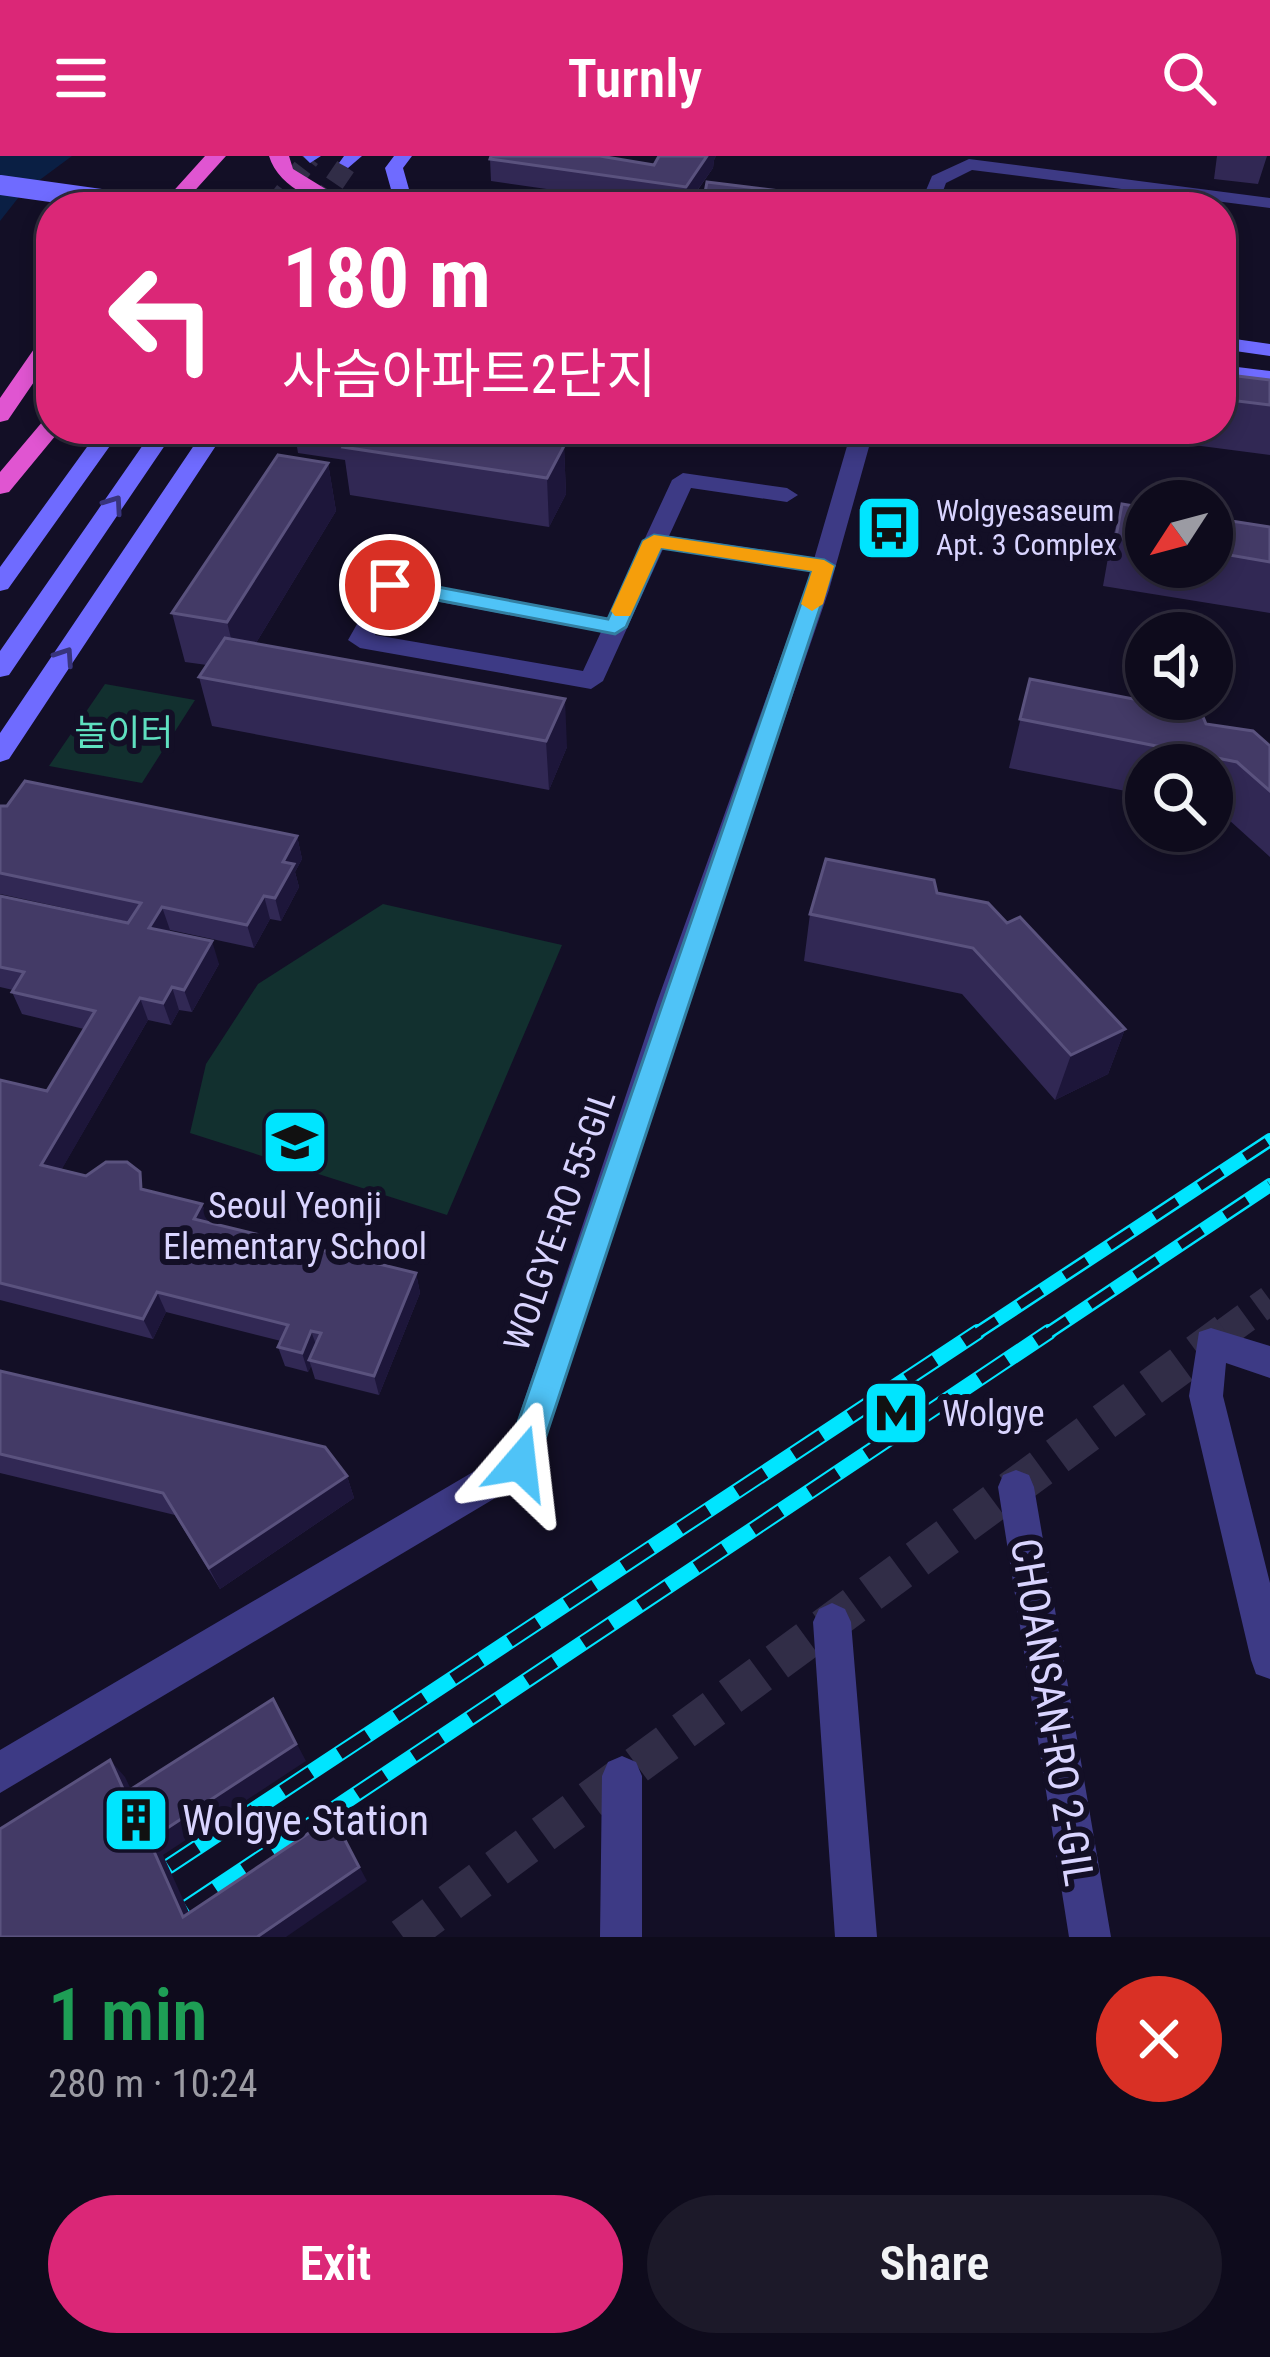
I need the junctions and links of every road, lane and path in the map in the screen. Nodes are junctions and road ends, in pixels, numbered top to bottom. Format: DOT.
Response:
graph roads {
  1 [pos="190,156"];
  2 [pos="216,156"];
  3 [pos="279,156"];
  4 [pos="403,156"];
  5 [pos="0,185"];
  6 [pos="50,192"];
  7 [pos="159,192"];
  8 [pos="183,192"];
  9 [pos="319,192"];
  10 [pos="401,192"];
  11 [pos="934,192"];
  12 [pos="1185,192"];
  13 [pos="1236,199"];
  14 [pos="1270,203"];
  15 [pos="1270,335"];
  16 [pos="1236,338"];
  17 [pos="1236,342"];
  18 [pos="1270,350"];
  19 [pos="36,362"];
  20 [pos="1236,376"];
  21 [pos="1270,377"];
  22 [pos="1236,381"];
  23 [pos="36,390"];
  24 [pos="1270,393"];
  25 [pos="0,415"];
  26 [pos="0,439"];
  27 [pos="36,444"];
  28 [pos="100,444"];
  29 [pos="155,444"];
  30 [pos="206,444"];
  31 [pos="859,444"];
  32 [pos="0,488"];
  33 [pos="788,495"];
  34 [pos="654,541"];
  35 [pos="824,566"];
  36 [pos="0,584"];
  37 [pos="615,627"];
  38 [pos="0,669"];
  39 [pos="0,753"];
  40 [pos="1270,1362"];
  41 [pos="1016,1487"];
  42 [pos="832,1622"];
  43 [pos="1270,1660"];
  44 [pos="0,1773"];
  45 [pos="622,1776"];
  46 [pos="620,1937"];
  47 [pos="856,1937"];
  48 [pos="1090,1937"];
  1 -- 7 [label="highway"];
  2 -- 8 [label="highway"];
  3 -- 9 [label="highway"];
  4 -- 10 [label="main road"];
  5 -- 6 [label="main road, bridge"];
  11 -- 12 [label="street"];
  13 -- 14 [label="street"];
  15 -- 16 [label="main road"];
  17 -- 18 [label="main road"];
  19 -- 25 [label="highway"];
  20 -- 21 [label="main road"];
  22 -- 24 [label="main road"];
  23 -- 26 [label="highway"];
  27 -- 32 [label="highway"];
  28 -- 36 [label="main road"];
  38 -- 29 [label="main road, one-way"];
  39 -- 30 [label="main road, one-way"];
  31 -- 35 [label="street, WOLGYE-RO 55-GIL"];
  33 -- 34 [label="street"];
  34 -- 35 [label="street"];
  34 -- 37 [label="street"];
  35 -- 44 [label="street, WOLGYE-RO 55-GIL"];
  37 -- 37 [label="street"];
  40 -- 43 [label="street"];
  41 -- 48 [label="street, CHOANSAN-RO 2-GIL"];
  42 -- 47 [label="street"];
  45 -- 46 [label="street"];
}
